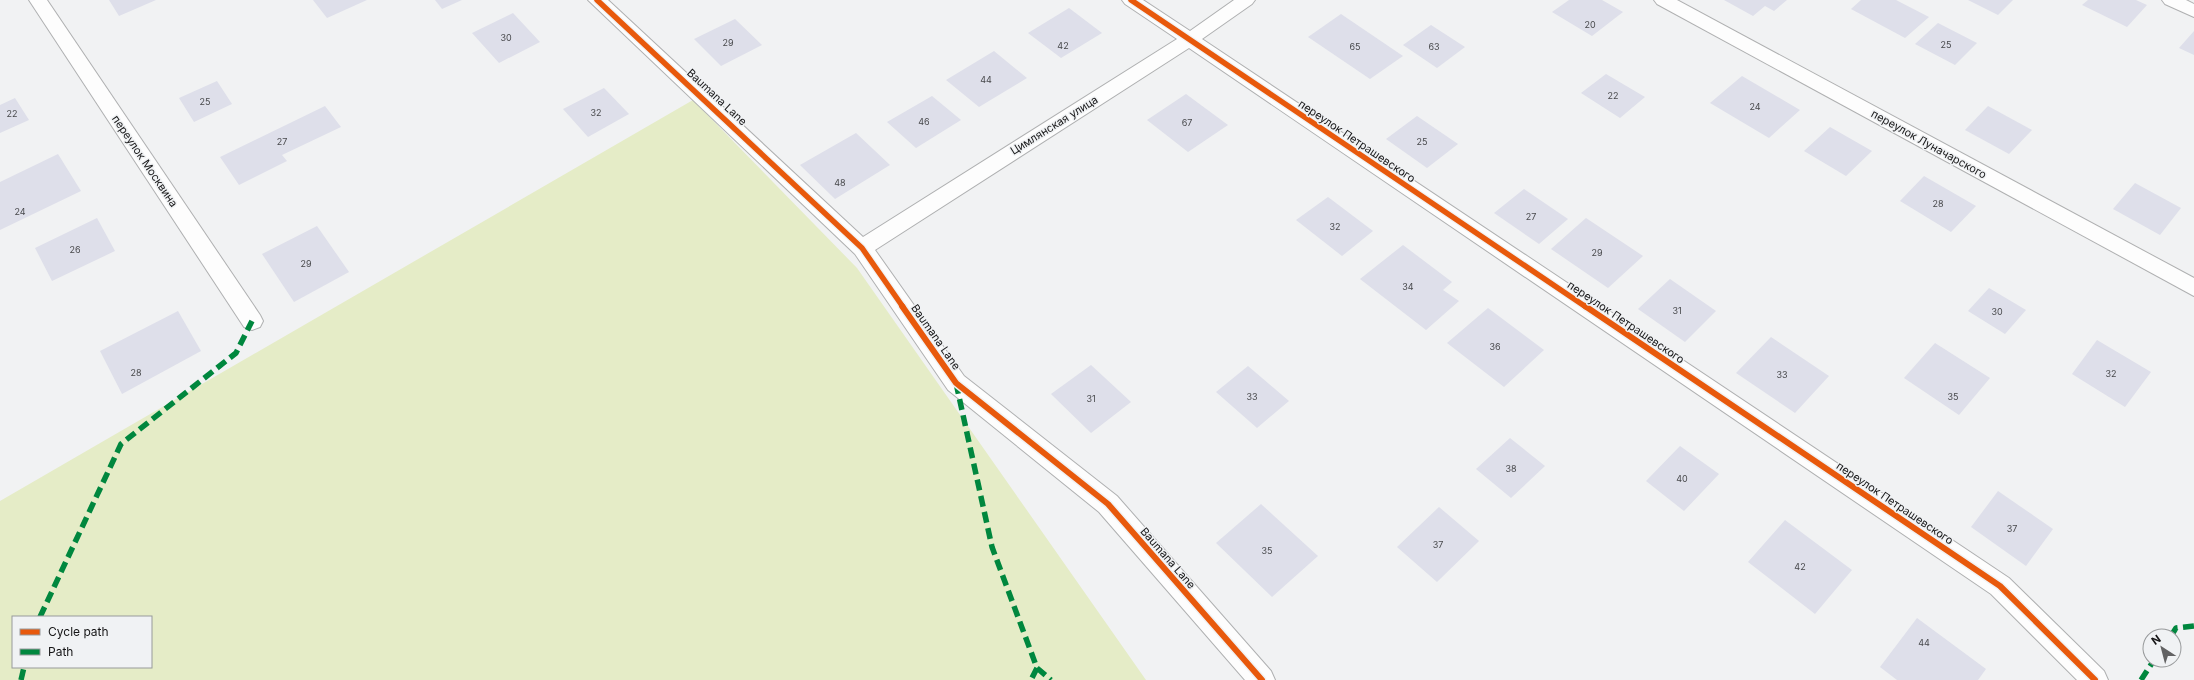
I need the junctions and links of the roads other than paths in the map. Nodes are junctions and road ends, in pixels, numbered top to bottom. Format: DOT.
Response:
graph roads {
  1 [pos="38,0"];
  2 [pos="597,0"];
  3 [pos="1131,0"];
  4 [pos="1246,0"];
  5 [pos="1663,0"];
  6 [pos="2171,0"];
  7 [pos="2194,11"];
  8 [pos="1189,40"];
  9 [pos="862,248"];
  10 [pos="2194,288"];
  11 [pos="252,321"];
  12 [pos="1262,680"];
  13 [pos="2095,680"];
  1 -- 11 [label="street, переулок Москвина"];
  2 -- 9 [label="street, Baumana Lane"];
  3 -- 8 [label="street, переулок Петрашевского"];
  4 -- 8 [label="street, Цимлянская улица"];
  5 -- 10 [label="street, переулок Луначарского"];
  6 -- 7 [label="street"];
  8 -- 9 [label="street, Цимлянская улица"];
  8 -- 13 [label="street, переулок Петрашевского"];
  9 -- 12 [label="street, Baumana Lane"];
}
